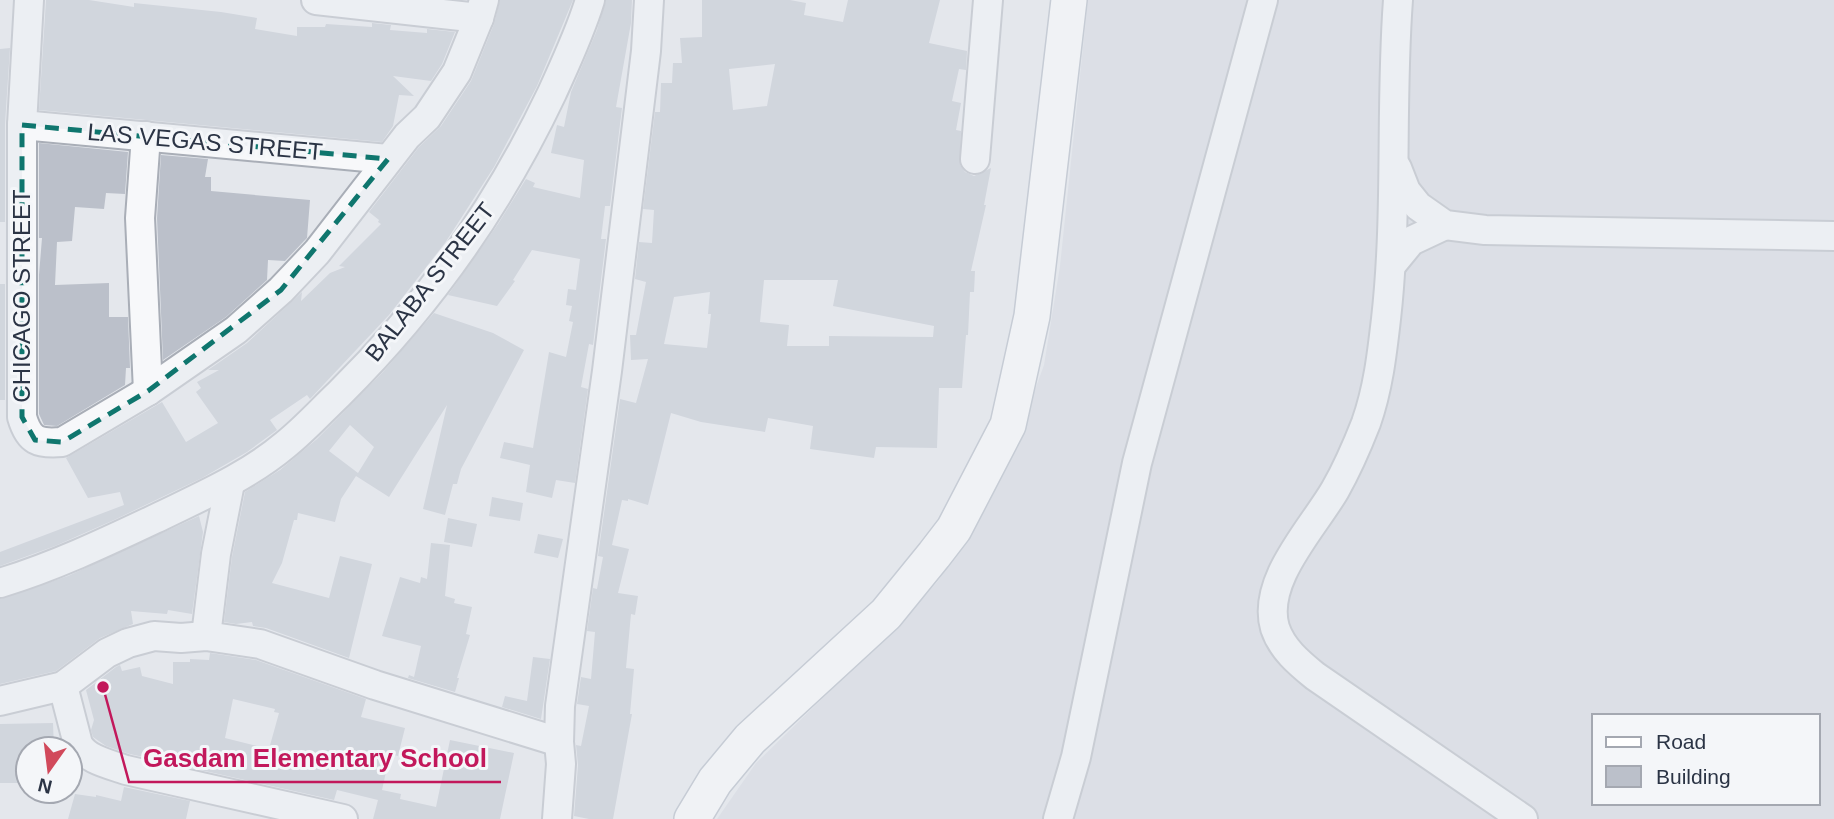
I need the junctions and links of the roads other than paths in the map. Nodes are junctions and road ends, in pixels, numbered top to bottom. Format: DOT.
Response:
graph roads {
  1 [pos="29,0"];
  2 [pos="316,0"];
  3 [pos="590,0"];
  4 [pos="649,0"];
  5 [pos="988,0"];
  6 [pos="1069,0"];
  7 [pos="1264,0"];
  8 [pos="1398,0"];
  9 [pos="482,9"];
  10 [pos="22,125"];
  11 [pos="146,136"];
  12 [pos="388,159"];
  13 [pos="975,159"];
  14 [pos="1395,161"];
  15 [pos="1445,225"];
  16 [pos="1834,236"];
  17 [pos="1392,263"];
  18 [pos="148,391"];
  19 [pos="230,483"];
  20 [pos="0,583"];
  21 [pos="206,636"];
  22 [pos="63,687"];
  23 [pos="0,701"];
  24 [pos="559,742"];
  25 [pos="343,819"];
  26 [pos="557,819"];
  27 [pos="692,819"];
  28 [pos="1058,819"];
  29 [pos="1523,819"];
  1 -- 10 [label="street, CHICAGO STREET"];
  2 -- 9 [label="street"];
  3 -- 19 [label="street, BALABA STREET"];
  4 -- 24 [label="street"];
  5 -- 13 [label="street"];
  6 -- 27 [label="main road"];
  7 -- 28 [label="street"];
  8 -- 14 [label="street"];
  9 -- 12 [label="street, CHICAGO STREET"];
  10 -- 11 [label="street, LAS VEGAS STREET"];
  10 -- 18 [label="street, CHICAGO STREET"];
  11 -- 12 [label="street, LAS VEGAS STREET"];
  11 -- 18 [label="street"];
  12 -- 18 [label="street, CHICAGO STREET"];
  14 -- 15 [label="street"];
  14 -- 17 [label="street"];
  15 -- 16 [label="street"];
  15 -- 17 [label="street"];
  17 -- 29 [label="street"];
  19 -- 20 [label="street, BALABA STREET"];
  19 -- 21 [label="street"];
  21 -- 22 [label="street"];
  21 -- 24 [label="street"];
  22 -- 23 [label="street"];
  22 -- 25 [label="street"];
  24 -- 26 [label="street"];
}
